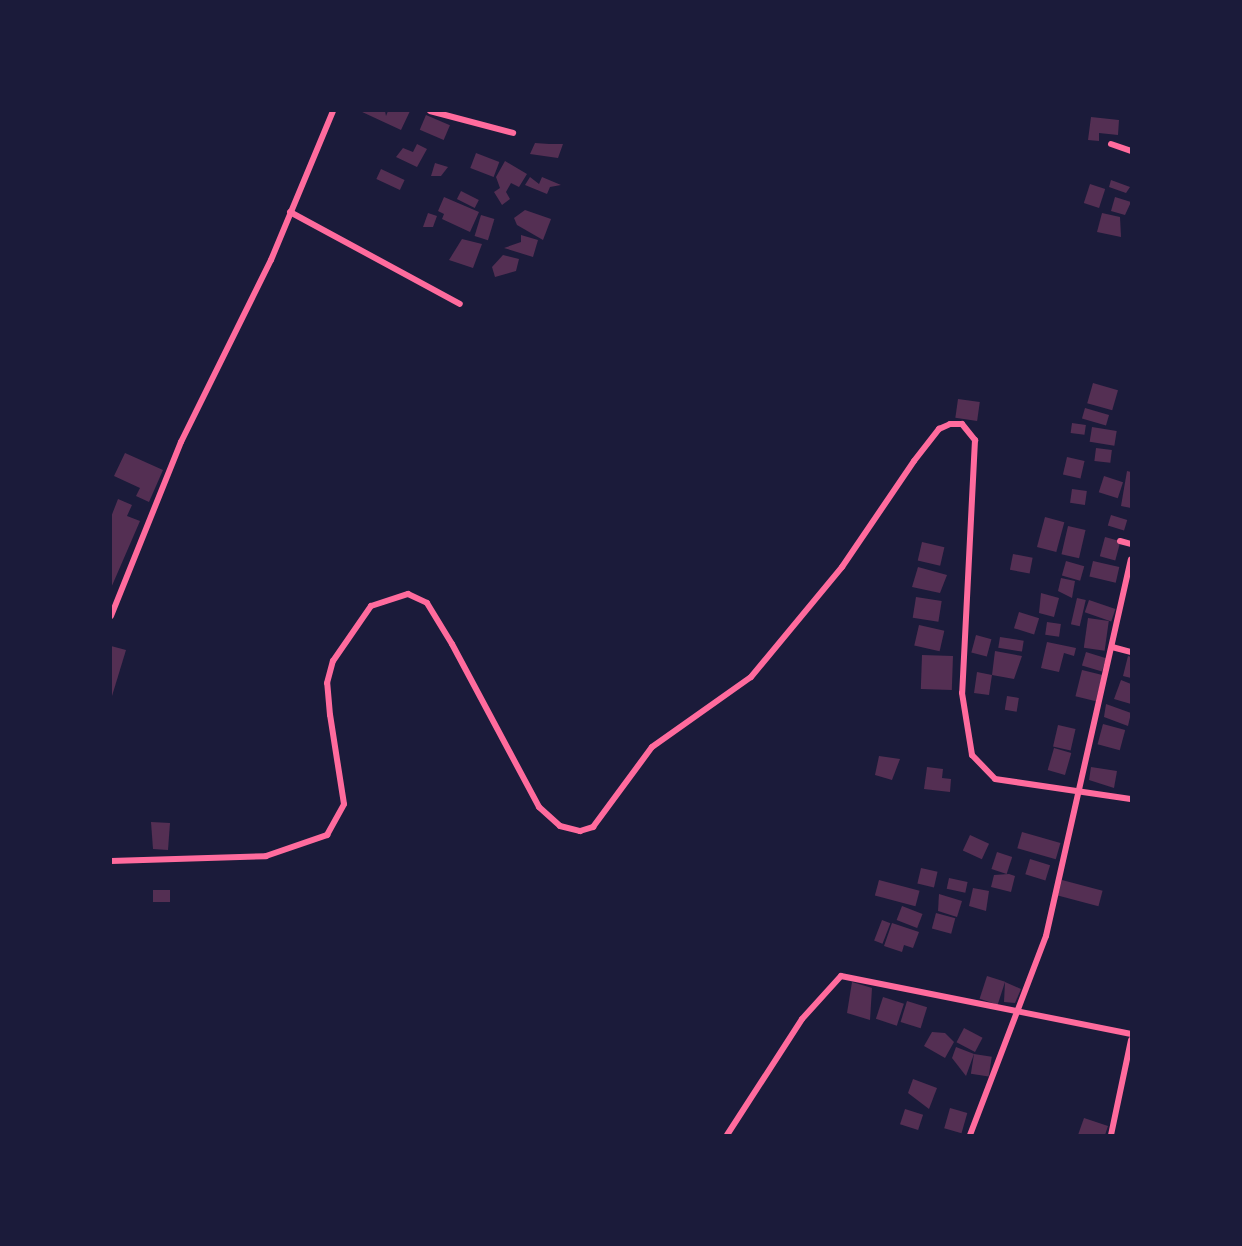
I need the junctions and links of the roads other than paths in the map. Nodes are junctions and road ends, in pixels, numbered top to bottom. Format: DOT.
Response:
graph roads {
  1 [pos="333,111"];
  2 [pos="429,111"];
  3 [pos="513,133"];
  4 [pos="1111,144"];
  5 [pos="1131,151"];
  6 [pos="290,212"];
  7 [pos="460,304"];
  8 [pos="1120,541"];
  9 [pos="1131,544"];
  10 [pos="1131,559"];
  11 [pos="111,616"];
  12 [pos="1112,647"];
  13 [pos="1131,652"];
  14 [pos="1082,792"];
  15 [pos="1131,799"];
  16 [pos="111,861"];
  17 [pos="1020,1015"];
  18 [pos="1131,1034"];
  19 [pos="1131,1040"];
  20 [pos="727,1135"];
  21 [pos="970,1135"];
  22 [pos="1111,1135"];
  1 -- 6 [label="street"];
  2 -- 3 [label="street"];
  4 -- 5 [label="street"];
  6 -- 7 [label="street"];
  6 -- 11 [label="street"];
  8 -- 9 [label="street"];
  10 -- 12 [label="street"];
  12 -- 13 [label="street"];
  12 -- 14 [label="street"];
  14 -- 15 [label="street"];
  14 -- 16 [label="street"];
  14 -- 17 [label="street"];
  17 -- 18 [label="street"];
  17 -- 20 [label="street"];
  17 -- 21 [label="street"];
  19 -- 22 [label="street"];
}
